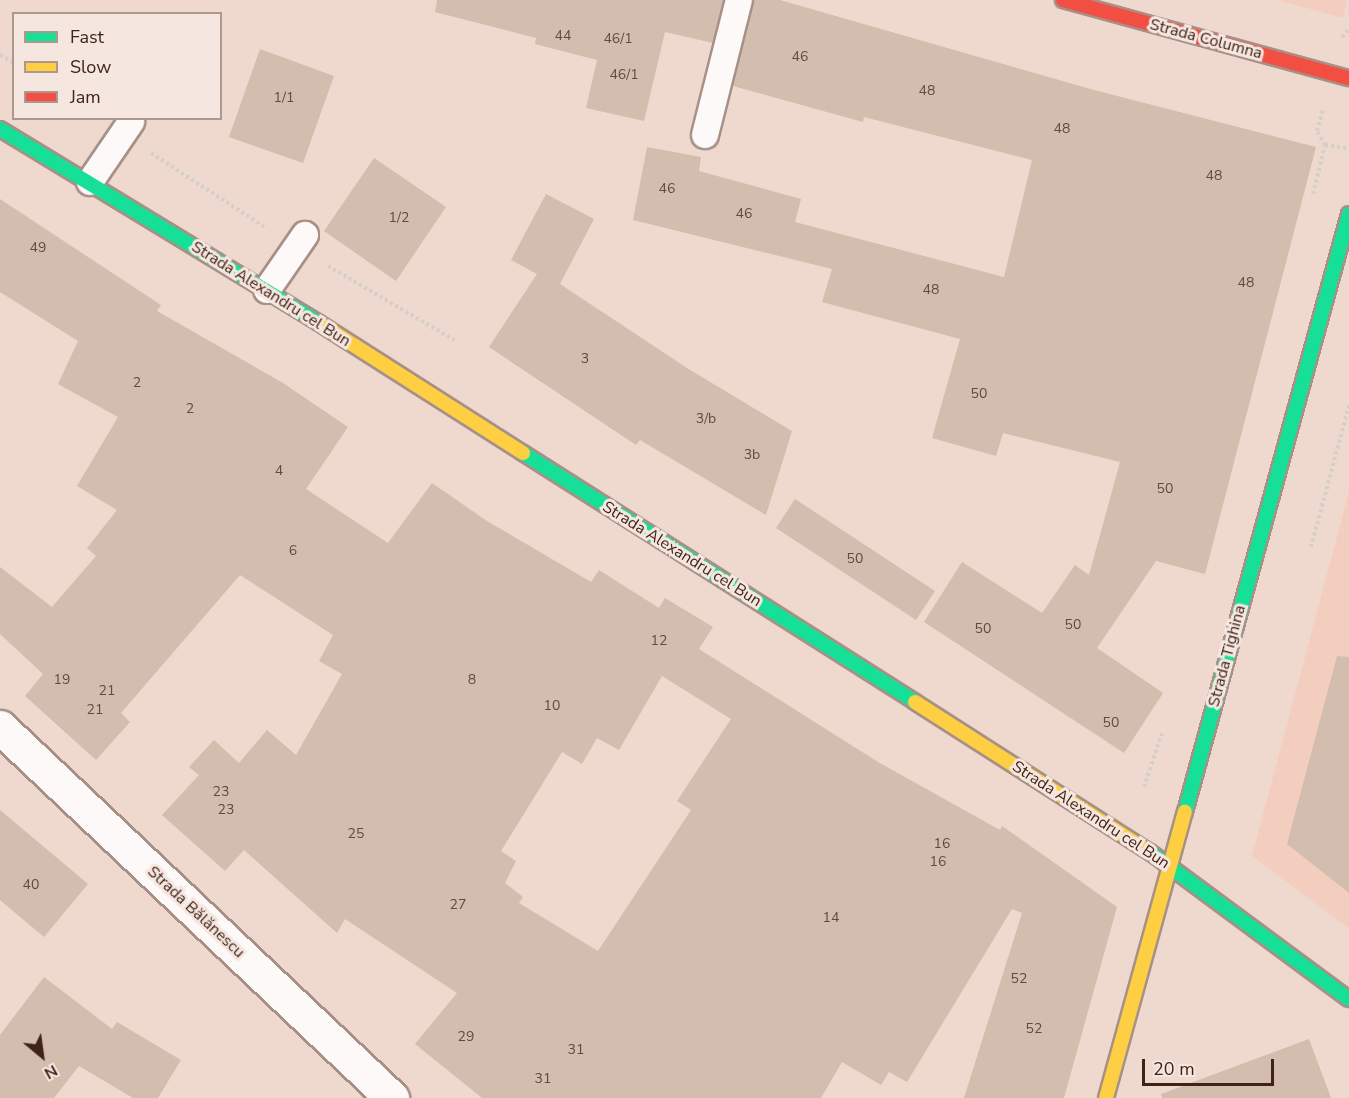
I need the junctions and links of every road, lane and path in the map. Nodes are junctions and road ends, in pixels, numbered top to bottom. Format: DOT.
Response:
graph roads {
  1 [pos="739,0"];
  2 [pos="1063,0"];
  3 [pos="1349,78"];
  4 [pos="131,122"];
  5 [pos="0,129"];
  6 [pos="705,135"];
  7 [pos="1325,145"];
  8 [pos="1349,149"];
  9 [pos="90,182"];
  10 [pos="1349,214"];
  11 [pos="305,235"];
  12 [pos="267,290"];
  13 [pos="1349,405"];
  14 [pos="1311,547"];
  15 [pos="0,727"];
  16 [pos="1172,866"];
  17 [pos="1349,999"];
  18 [pos="392,1098"];
  19 [pos="1106,1098"];
  1 -- 6 [label="lane"];
  2 -- 3 [label="street, Strada Columna"];
  4 -- 9 [label="lane"];
  5 -- 9 [label="street, Strada Alexandru cel Bun"];
  7 -- 8 [label="path"];
  9 -- 12 [label="street, Strada Alexandru cel Bun"];
  10 -- 16 [label="street, Strada Tighina"];
  11 -- 12 [label="lane"];
  12 -- 16 [label="street, Strada Alexandru cel Bun"];
  13 -- 14 [label="path"];
  15 -- 18 [label="street, Strada Bălănescu"];
  16 -- 17 [label="street, Strada Alexandru cel Bun"];
  16 -- 19 [label="street, Strada Tighina"];
}
